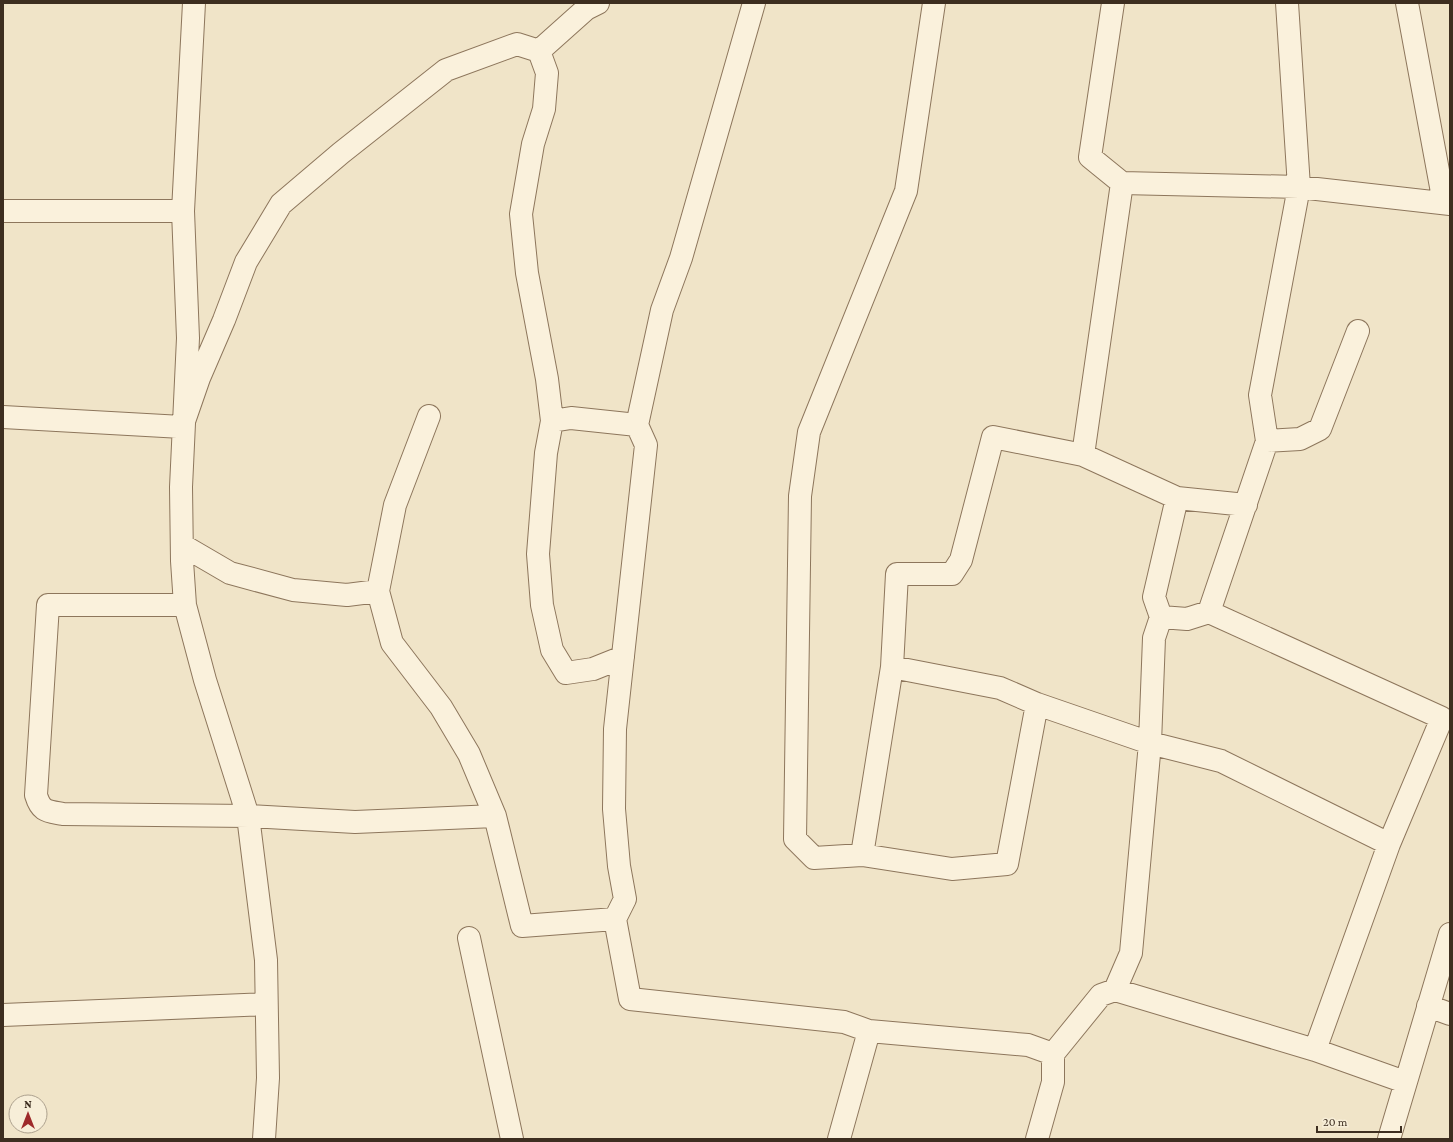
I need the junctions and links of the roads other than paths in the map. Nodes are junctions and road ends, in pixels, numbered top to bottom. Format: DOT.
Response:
graph roads {
  1 [pos="194,3"];
  2 [pos="598,3"];
  3 [pos="754,3"];
  4 [pos="932,3"];
  5 [pos="1113,3"];
  6 [pos="1287,3"];
  7 [pos="1407,3"];
  8 [pos="539,51"];
  9 [pos="1122,183"];
  10 [pos="1300,187"];
  11 [pos="1447,204"];
  12 [pos="3,211"];
  13 [pos="183,211"];
  14 [pos="1358,330"];
  15 [pos="430,416"];
  16 [pos="3,417"];
  17 [pos="552,421"];
  18 [pos="637,425"];
  19 [pos="182,427"];
  20 [pos="1267,441"];
  21 [pos="1083,455"];
  22 [pos="1177,498"];
  23 [pos="1246,505"];
  24 [pos="182,545"];
  25 [pos="378,591"];
  26 [pos="185,604"];
  27 [pos="1209,612"];
  28 [pos="1161,617"];
  29 [pos="622,657"];
  30 [pos="892,667"];
  31 [pos="1037,704"];
  32 [pos="1150,743"];
  33 [pos="248,816"];
  34 [pos="495,816"];
  35 [pos="1389,844"];
  36 [pos="862,855"];
  37 [pos="615,919"];
  38 [pos="1450,934"];
  39 [pos="468,938"];
  40 [pos="1115,990"];
  41 [pos="266,1004"];
  42 [pos="1428,1006"];
  43 [pos="1450,1014"];
  44 [pos="3,1015"];
  45 [pos="869,1031"];
  46 [pos="1315,1050"];
  47 [pos="1053,1054"];
  48 [pos="1405,1082"];
  49 [pos="264,1139"];
  50 [pos="512,1139"];
  51 [pos="839,1139"];
  52 [pos="1037,1139"];
  53 [pos="1389,1139"];
  1 -- 13 [label="street"];
  2 -- 8 [label="street"];
  3 -- 18 [label="street"];
  4 -- 36 [label="street"];
  5 -- 9 [label="street"];
  6 -- 10 [label="street"];
  7 -- 11 [label="street"];
  8 -- 17 [label="street"];
  8 -- 19 [label="street"];
  9 -- 10 [label="street"];
  9 -- 21 [label="street"];
  10 -- 11 [label="street"];
  10 -- 20 [label="street"];
  12 -- 13 [label="street"];
  13 -- 19 [label="street"];
  14 -- 20 [label="street"];
  15 -- 25 [label="street"];
  16 -- 19 [label="street"];
  17 -- 18 [label="street"];
  17 -- 29 [label="street"];
  18 -- 29 [label="street"];
  19 -- 24 [label="street"];
  20 -- 23 [label="street"];
  21 -- 22 [label="street"];
  21 -- 30 [label="street"];
  22 -- 23 [label="street"];
  22 -- 28 [label="street"];
  23 -- 27 [label="street"];
  24 -- 25 [label="street"];
  24 -- 26 [label="street"];
  25 -- 34 [label="street"];
  26 -- 33 [label="street"];
  26 -- 33 [label="street"];
  27 -- 28 [label="street"];
  27 -- 35 [label="street"];
  28 -- 32 [label="street"];
  29 -- 37 [label="street"];
  30 -- 31 [label="street"];
  30 -- 36 [label="street"];
  31 -- 32 [label="street"];
  31 -- 36 [label="street"];
  32 -- 35 [label="street"];
  32 -- 40 [label="street"];
  33 -- 34 [label="street"];
  33 -- 41 [label="street"];
  34 -- 37 [label="street"];
  35 -- 46 [label="street"];
  37 -- 45 [label="street"];
  38 -- 42 [label="street"];
  39 -- 50 [label="street"];
  40 -- 46 [label="street"];
  40 -- 47 [label="street"];
  41 -- 44 [label="street"];
  41 -- 49 [label="street"];
  42 -- 43 [label="street"];
  42 -- 48 [label="street"];
  45 -- 47 [label="street"];
  45 -- 51 [label="street"];
  46 -- 48 [label="street"];
  47 -- 52 [label="street"];
  48 -- 53 [label="street"];
}
